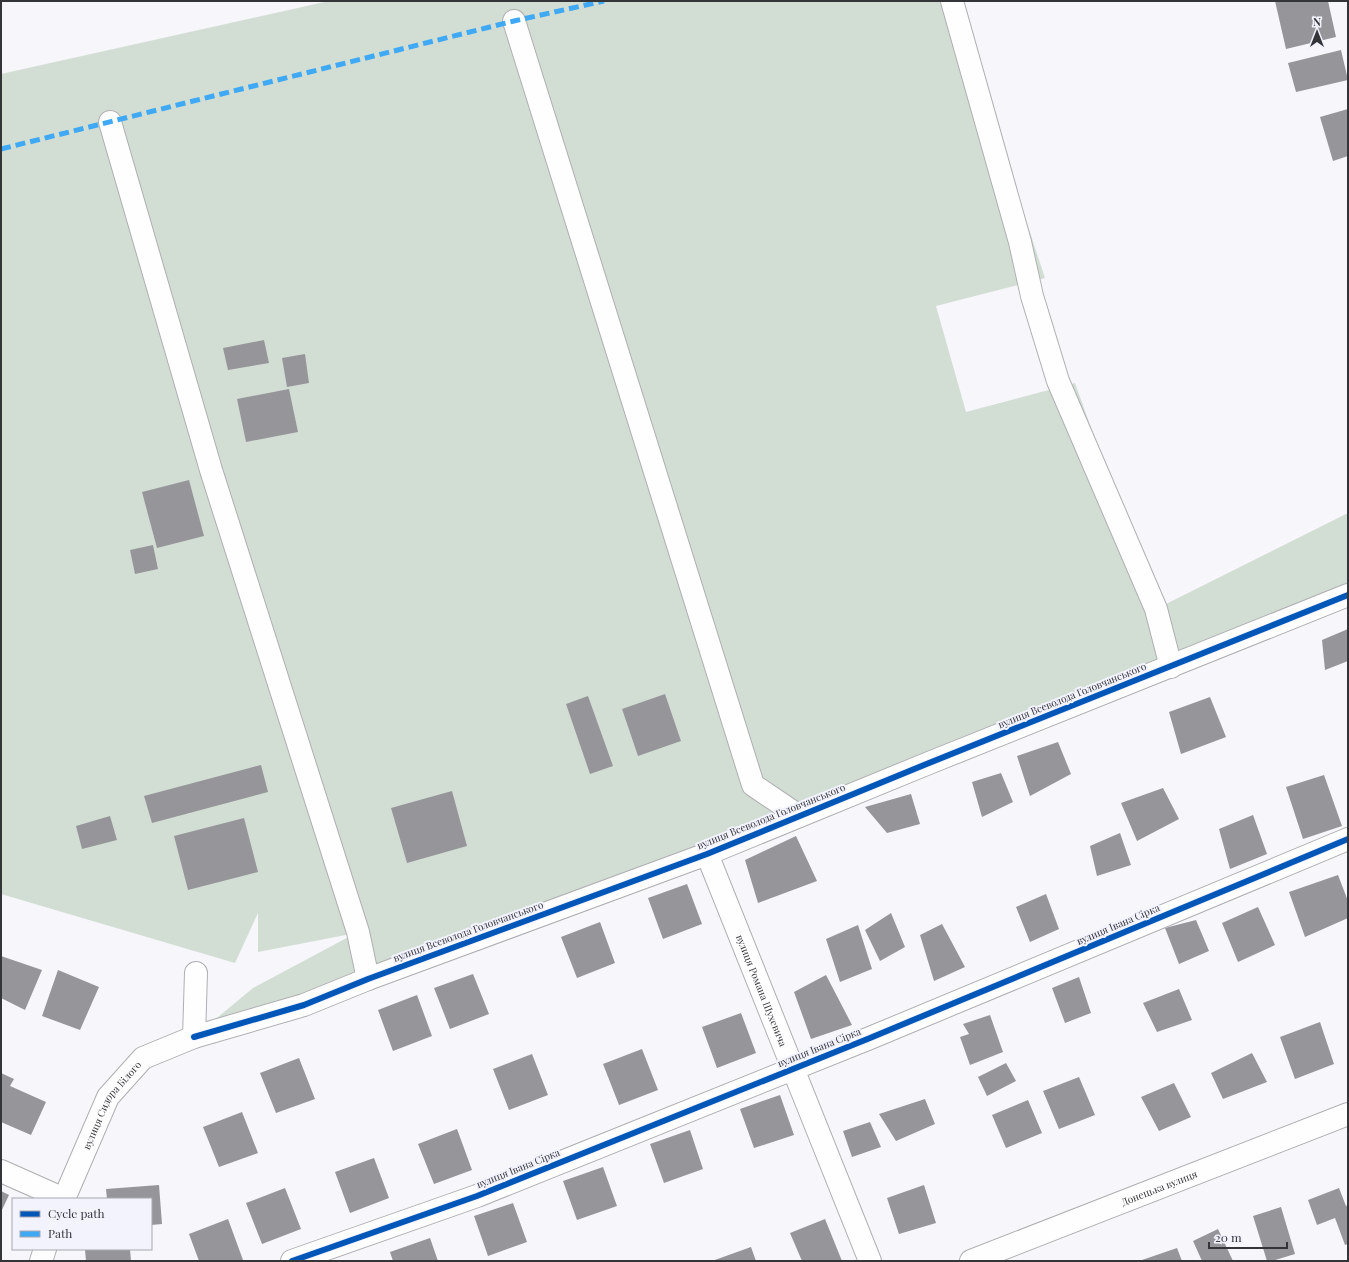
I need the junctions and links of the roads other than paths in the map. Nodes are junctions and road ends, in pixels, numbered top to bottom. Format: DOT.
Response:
graph roads {
  1 [pos="952,1"];
  2 [pos="514,21"];
  3 [pos="110,122"];
  4 [pos="1348,595"];
  5 [pos="1171,667"];
  6 [pos="799,816"];
  7 [pos="1348,839"];
  8 [pos="707,854"];
  9 [pos="196,973"];
  10 [pos="368,979"];
  11 [pos="194,1037"];
  12 [pos="793,1068"];
  13 [pos="1348,1114"];
  14 [pos="1,1171"];
  15 [pos="62,1198"];
  16 [pos="64,1198"];
  17 [pos="45,1250"];
  18 [pos="41,1261"];
  19 [pos="292,1261"];
  20 [pos="870,1261"];
  21 [pos="971,1261"];
  1 -- 5 [label="street"];
  2 -- 6 [label="street"];
  3 -- 10 [label="street"];
  4 -- 5 [label="street, вулиця Всеволода Головчанського"];
  5 -- 6 [label="street, вулиця Всеволода Головчанського"];
  6 -- 8 [label="street, вулиця Всеволода Головчанського"];
  7 -- 12 [label="street, вулиця Івана Сірка"];
  8 -- 10 [label="street, вулиця Всеволода Головчанського"];
  8 -- 12 [label="street, вулиця Романа Шухевича"];
  9 -- 11 [label="street"];
  10 -- 11 [label="street, вулиця Всеволода Головчанського"];
  11 -- 16 [label="street, вулиця Сидора Білого"];
  12 -- 19 [label="street, вулиця Івана Сірка"];
  12 -- 20 [label="street, вулиця Романа Шухевича"];
  13 -- 21 [label="street, Донецька вулиця"];
  14 -- 15 [label="street, вулиця Сидора Білого"];
  17 -- 18 [label="street"];
}
